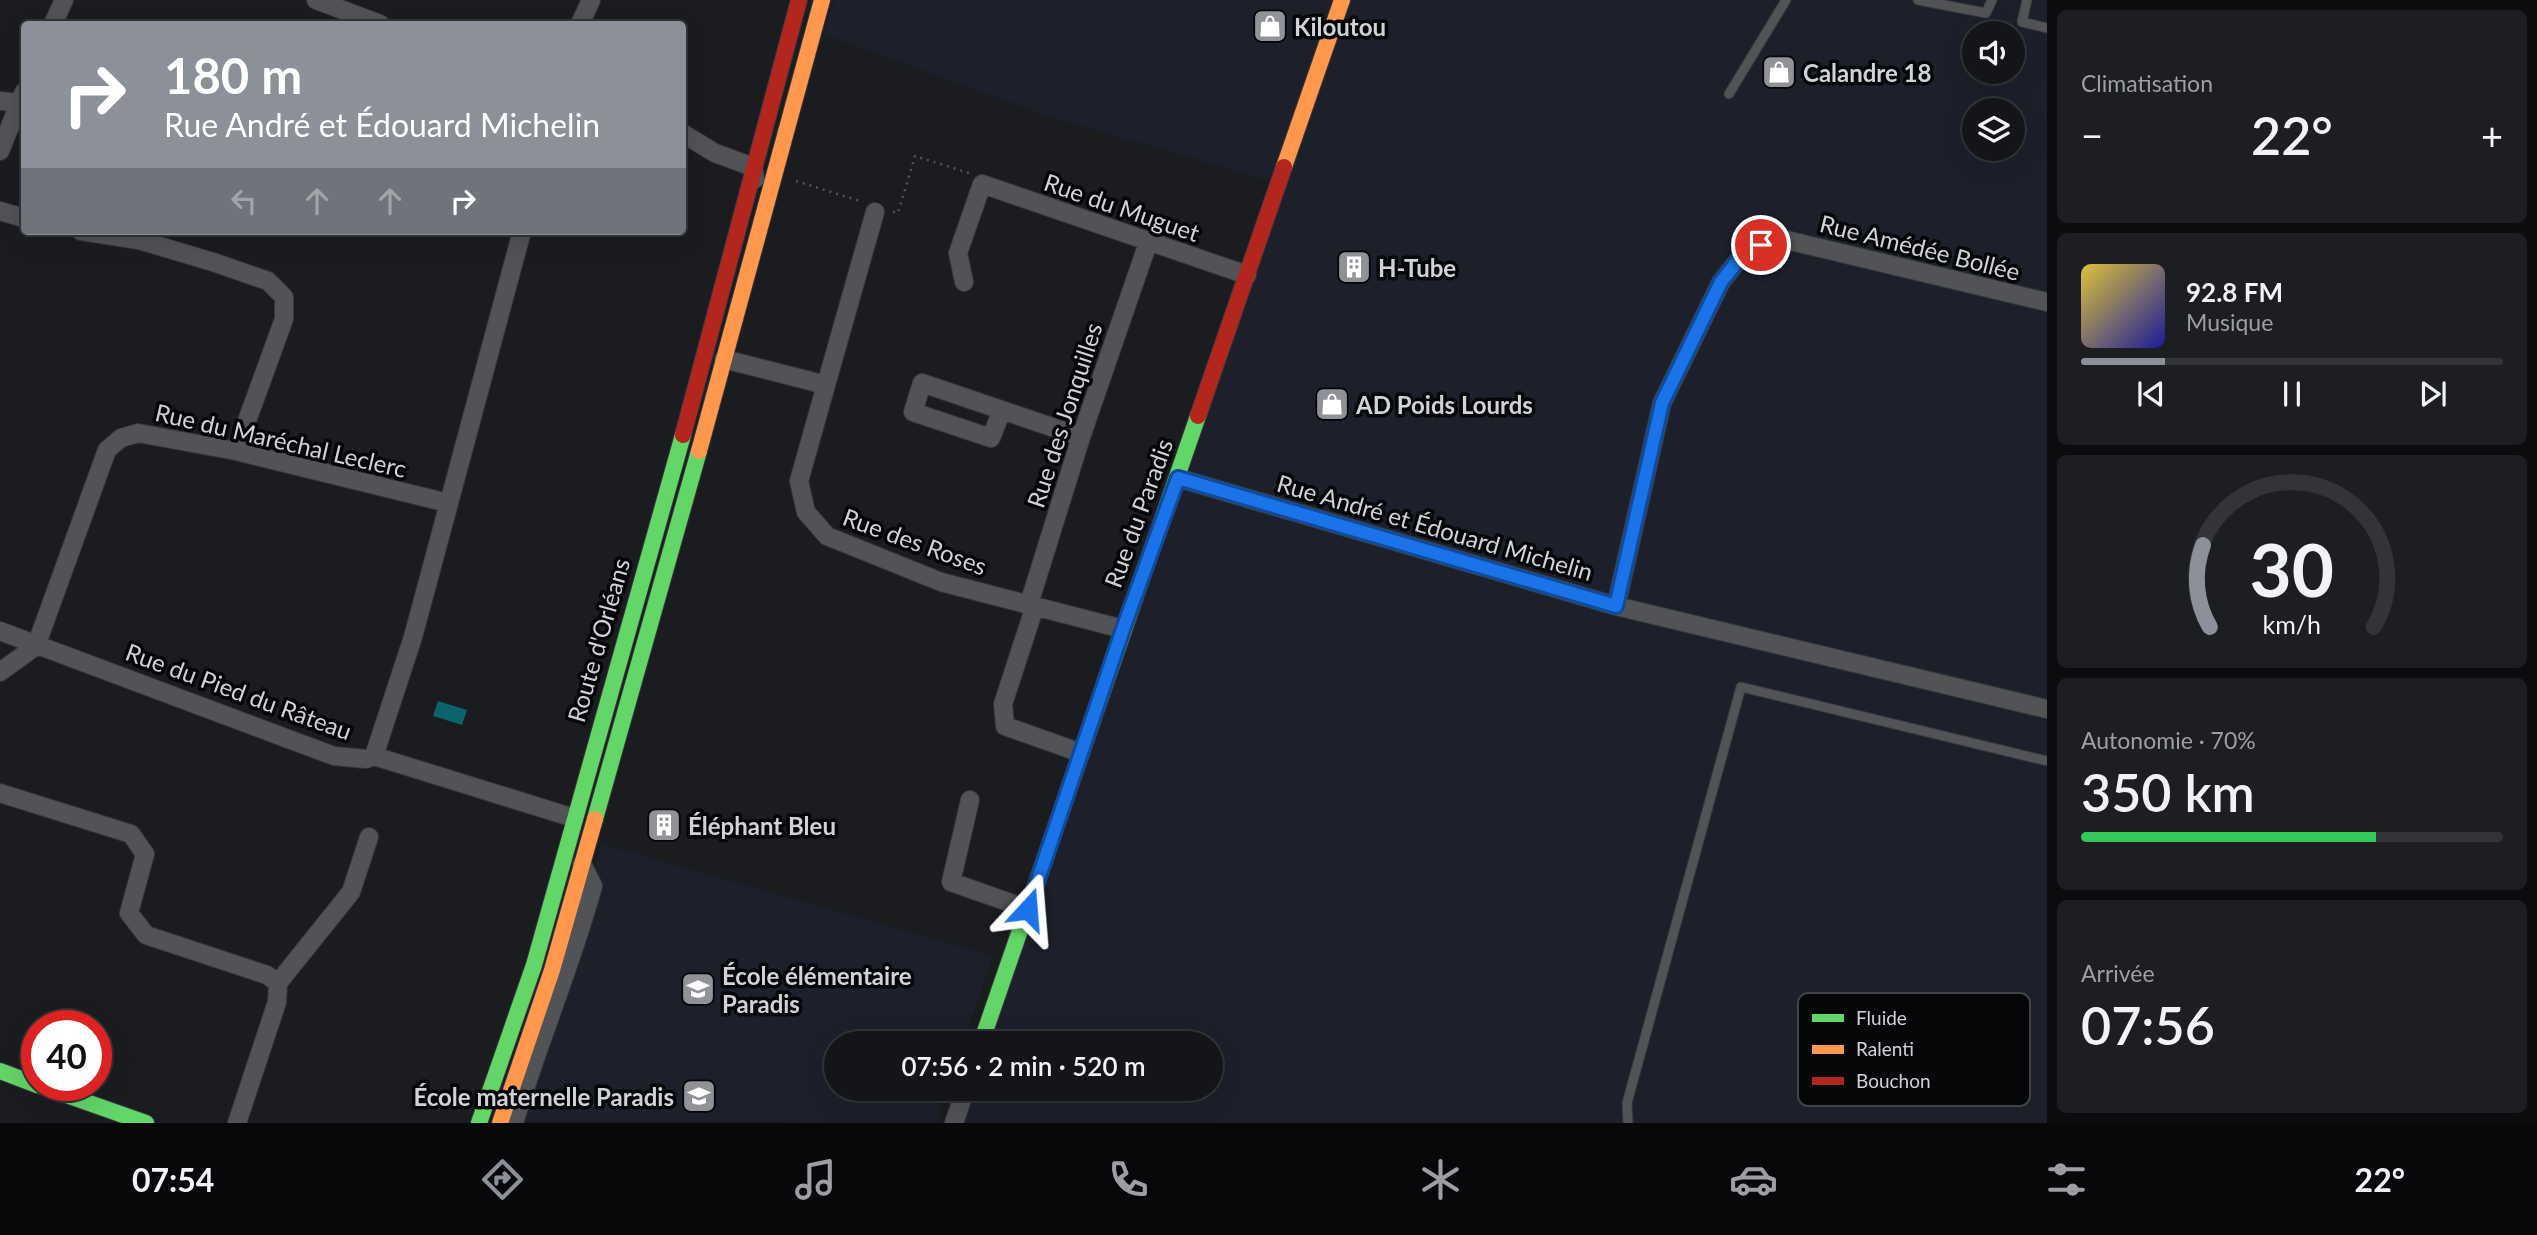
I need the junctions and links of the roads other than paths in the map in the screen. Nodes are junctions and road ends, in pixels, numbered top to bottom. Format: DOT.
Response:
graph roads {
  1 [pos="64,0"];
  2 [pos="316,0"];
  3 [pos="591,0"];
  4 [pos="799,0"];
  5 [pos="822,0"];
  6 [pos="1342,0"];
  7 [pos="1786,0"];
  8 [pos="1918,0"];
  9 [pos="1992,0"];
  10 [pos="2027,0"];
  11 [pos="54,21"];
  12 [pos="372,21"];
  13 [pos="581,21"];
  14 [pos="2047,28"];
  15 [pos="1729,94"];
  16 [pos="21,98"];
  17 [pos="21,100"];
  18 [pos="0,101"];
  19 [pos="686,135"];
  20 [pos="686,147"];
  21 [pos="0,150"];
  22 [pos="715,153"];
  23 [pos="753,167"];
  24 [pos="878,209"];
  25 [pos="0,211"];
  26 [pos="21,217"];
  27 [pos="107,235"];
  28 [pos="521,235"];
  29 [pos="1148,243"];
  30 [pos="755,255"];
  31 [pos="1247,275"];
  32 [pos="964,282"];
  33 [pos="2047,302"];
  34 [pos="724,359"];
  35 [pos="826,385"];
  36 [pos="1002,410"];
  37 [pos="1081,438"];
  38 [pos="236,451"];
  39 [pos="1178,478"];
  40 [pos="448,503"];
  41 [pos="1032,605"];
  42 [pos="1616,606"];
  43 [pos="1123,629"];
  44 [pos="0,631"];
  45 [pos="36,646"];
  46 [pos="0,672"];
  47 [pos="2047,709"];
  48 [pos="1081,753"];
  49 [pos="374,756"];
  50 [pos="2047,761"];
  51 [pos="0,793"];
  52 [pos="970,800"];
  53 [pos="574,818"];
  54 [pos="369,837"];
  55 [pos="582,864"];
  56 [pos="1028,909"];
  57 [pos="278,983"];
  58 [pos="985,1031"];
  59 [pos="0,1071"];
  60 [pos="21,1079"];
  61 [pos="83,1101"];
  62 [pos="961,1101"];
  63 [pos="146,1123"];
  64 [pos="237,1123"];
  65 [pos="479,1123"];
  66 [pos="500,1123"];
  67 [pos="514,1123"];
  68 [pos="954,1123"];
  69 [pos="1628,1123"];
  1 -- 11 [label="street"];
  2 -- 12 [label="street"];
  3 -- 13 [label="street"];
  4 -- 23 [label="main road, Route d'Orléans"];
  5 -- 30 [label="main road, Route d'Orléans"];
  6 -- 31 [label="main road, Rue du Paradis"];
  7 -- 15 [label="lane"];
  8 -- 9 [label="lane"];
  10 -- 14 [label="lane"];
  16 -- 18 [label="street"];
  17 -- 21 [label="street"];
  19 -- 22 [label="street"];
  20 -- 22 [label="street"];
  22 -- 23 [label="street"];
  23 -- 30 [label="street, Route d'Orléans"];
  23 -- 53 [label="main road, Route d'Orléans"];
  24 -- 35 [label="street, Rue des Roses"];
  25 -- 26 [label="street"];
  27 -- 38 [label="street"];
  28 -- 40 [label="street, Rue du Pied du Râteau"];
  29 -- 31 [label="street, Rue du Muguet"];
  29 -- 32 [label="street, Rue du Muguet"];
  29 -- 37 [label="street, Rue des Jonquilles"];
  30 -- 34 [label="main road, Route d'Orléans"];
  31 -- 39 [label="main road, Rue du Paradis"];
  33 -- 42 [label="street, Rue Amédée Bollée"];
  34 -- 35 [label="street"];
  34 -- 55 [label="main road, Route d'Orléans"];
  35 -- 41 [label="street, Rue des Roses"];
  36 -- 36 [label="street"];
  36 -- 37 [label="street"];
  37 -- 41 [label="street, Rue des Jonquilles"];
  38 -- 40 [label="street, Rue du Maréchal Leclerc"];
  38 -- 45 [label="street, Rue du Maréchal Leclerc"];
  39 -- 42 [label="street, Rue André et Édouard Michelin"];
  39 -- 43 [label="main road, Rue du Paradis"];
  40 -- 49 [label="street, Rue du Pied du Râteau"];
  41 -- 43 [label="street, Rue des Roses"];
  41 -- 48 [label="street, Rue des Jonquilles"];
  42 -- 47 [label="street, Rue André et Édouard Michelin"];
  43 -- 48 [label="main road, Rue du Paradis"];
  44 -- 45 [label="street, Rue du Pied du Râteau"];
  45 -- 46 [label="street"];
  45 -- 49 [label="street, Rue du Pied du Râteau"];
  48 -- 56 [label="main road, Rue du Paradis"];
  49 -- 53 [label="street"];
  50 -- 69 [label="lane"];
  51 -- 57 [label="street"];
  52 -- 56 [label="street"];
  53 -- 65 [label="main road, Route d'Orléans"];
  54 -- 57 [label="street"];
  55 -- 66 [label="main road, Route d'Orléans"];
  55 -- 67 [label="street"];
  56 -- 58 [label="main road, Rue du Paradis"];
  57 -- 64 [label="street"];
  59 -- 60 [label="main road"];
  61 -- 63 [label="main road"];
  62 -- 68 [label="street"];
}
